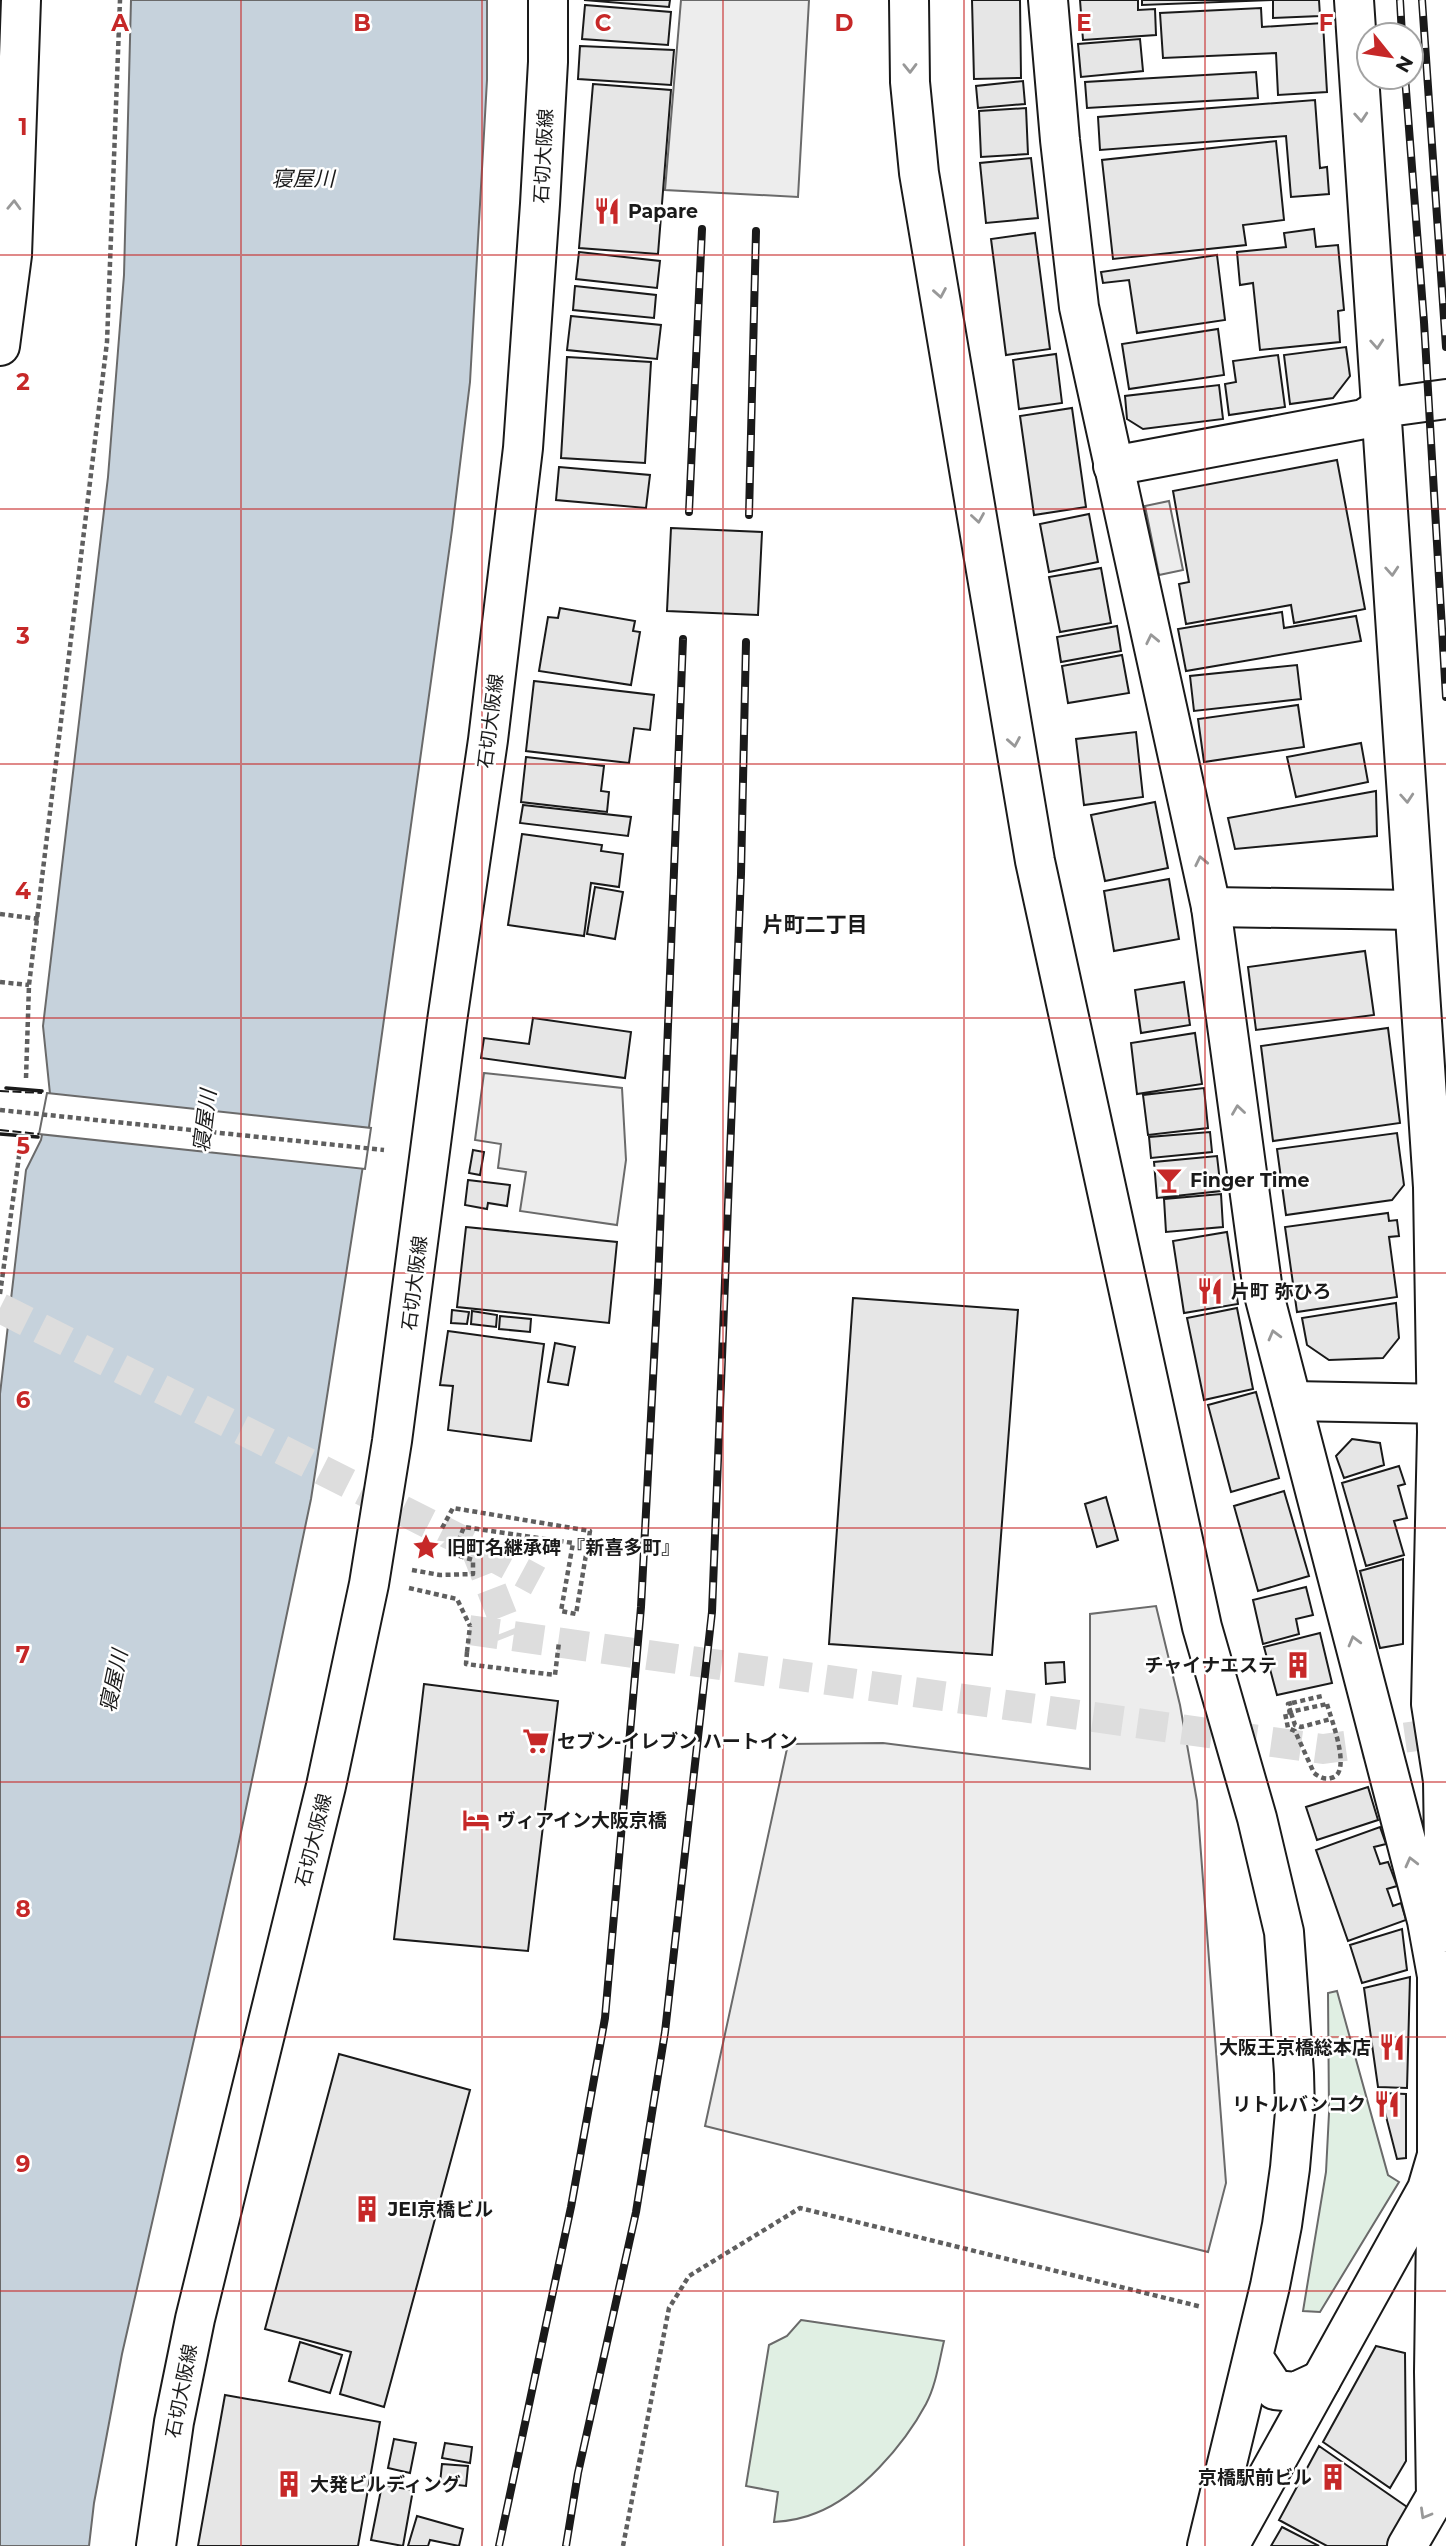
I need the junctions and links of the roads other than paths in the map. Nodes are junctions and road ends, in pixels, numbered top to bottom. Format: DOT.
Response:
graph roads {
  1 [pos="21,0"];
  2 [pos="548,0"];
  3 [pos="909,0"];
  4 [pos="1048,0"];
  5 [pos="1354,0"];
  6 [pos="0,346"];
  7 [pos="1446,399"];
  8 [pos="1381,408"];
  9 [pos="1114,466"];
  10 [pos="1211,907"];
  11 [pos="1414,909"];
  12 [pos="1292,1401"];
  13 [pos="1442,1404"];
  14 [pos="1437,1976"];
  15 [pos="1437,2155"];
  16 [pos="1253,2357"];
  17 [pos="1321,2380"];
  18 [pos="156,2546"];
  19 [pos="1207,2546"];
  20 [pos="1229,2546"];
  21 [pos="1407,2546"];
  6 -- 1 [label="street, one-way"];
  2 -- 18 [label="street, 石切大阪線"];
  3 -- 16 [label="street, one-way"];
  4 -- 9 [label="street"];
  5 -- 8 [label="street, one-way"];
  7 -- 8 [label="street"];
  8 -- 9 [label="street"];
  8 -- 11 [label="street, one-way"];
  10 -- 9 [label="street, one-way"];
  10 -- 11 [label="street"];
  12 -- 10 [label="street, one-way"];
  11 -- 13 [label="street"];
  12 -- 13 [label="street"];
  14 -- 12 [label="street, one-way"];
  13 -- 14 [label="street"];
  14 -- 15 [label="street"];
  15 -- 17 [label="street"];
  15 -- 21 [label="street, one-way"];
  16 -- 17 [label="street"];
  16 -- 19 [label="street"];
  17 -- 20 [label="street"];
}
